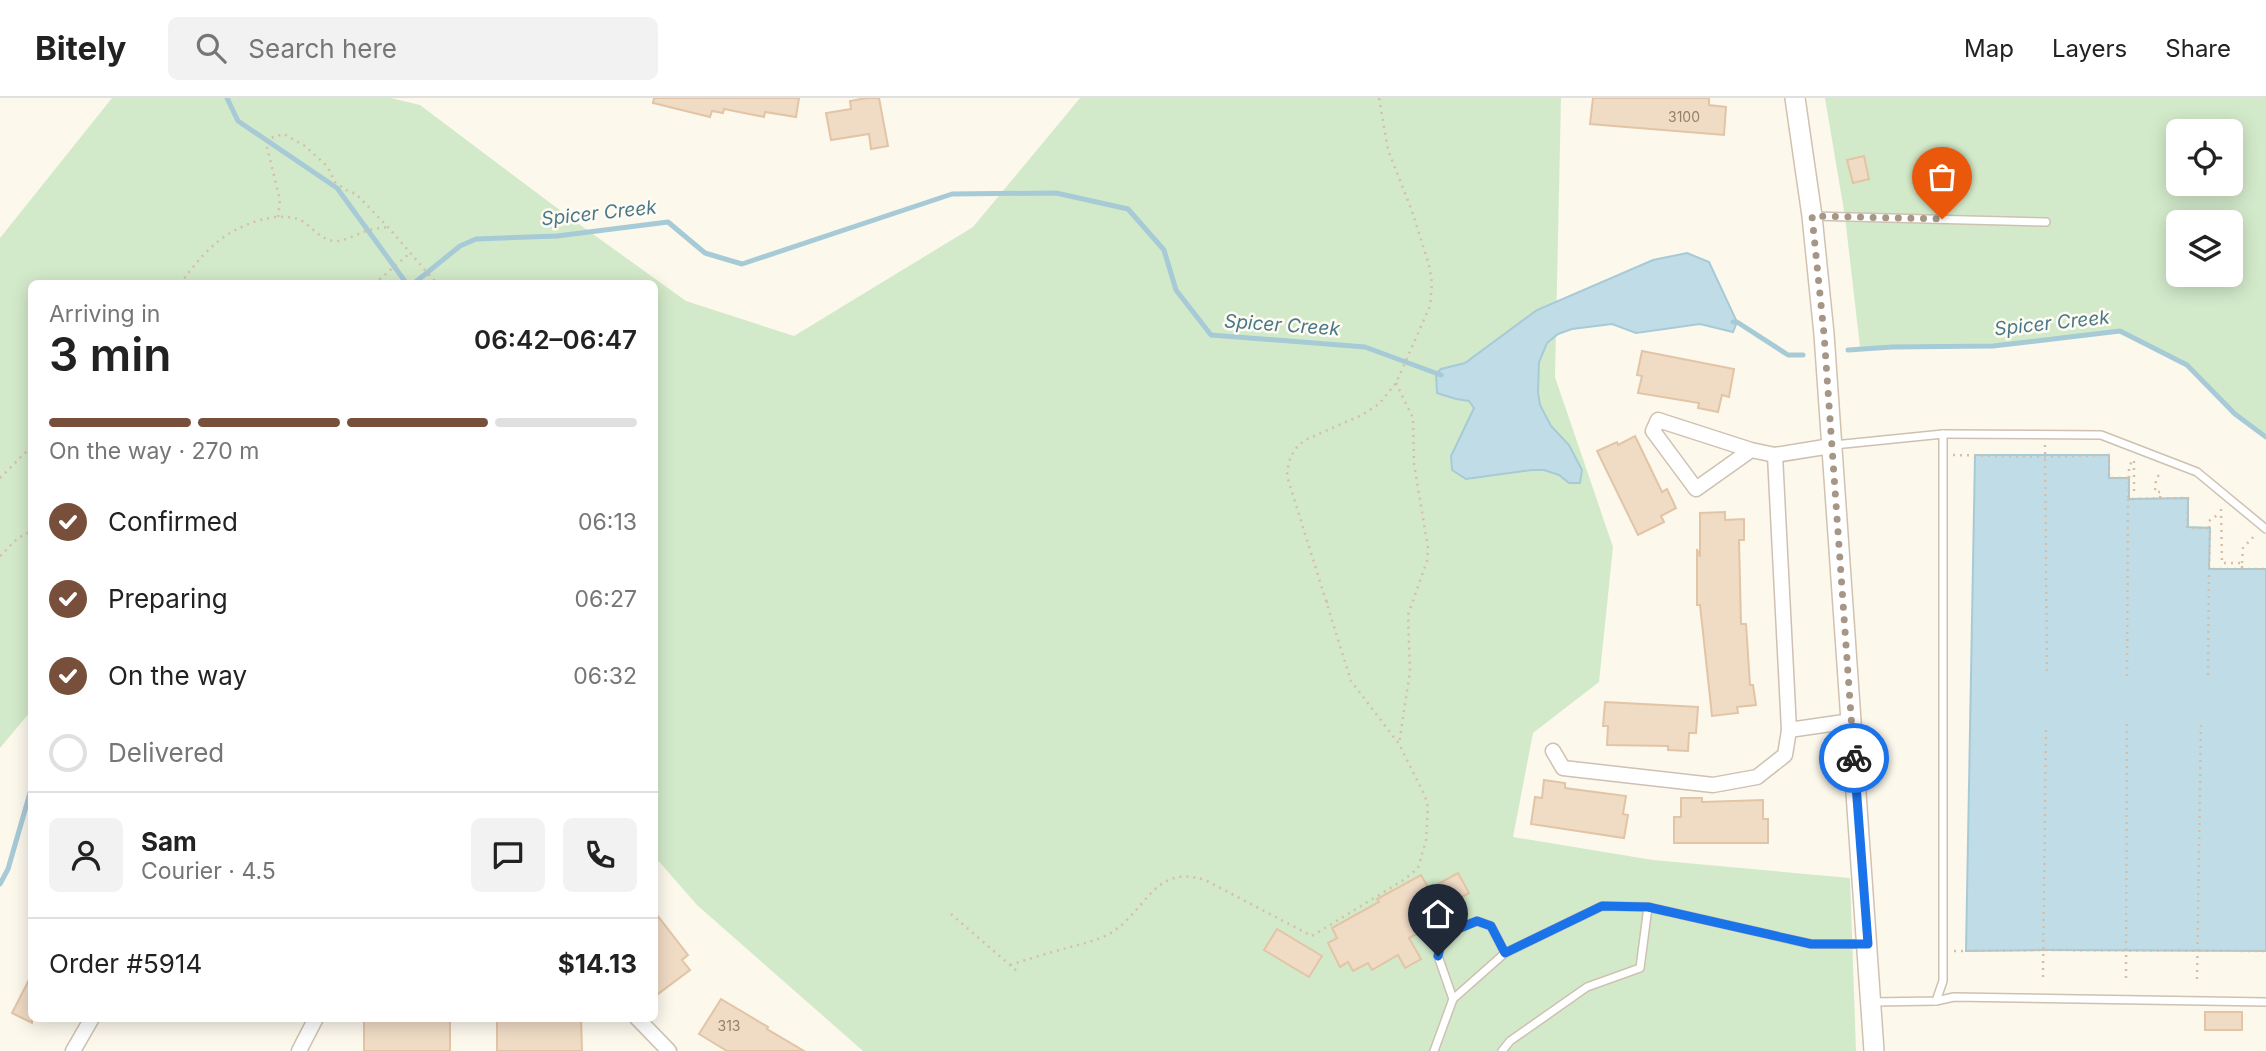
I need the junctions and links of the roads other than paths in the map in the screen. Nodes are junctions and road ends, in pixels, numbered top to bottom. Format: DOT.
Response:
graph roads {
  1 [pos="1795,98"];
  2 [pos="1812,216"];
  3 [pos="2046,222"];
  4 [pos="1943,434"];
  5 [pos="1831,446"];
  6 [pos="1751,450"];
  7 [pos="1775,455"];
  8 [pos="2265,528"];
  9 [pos="1851,721"];
  10 [pos="1789,730"];
  11 [pos="1553,751"];
  12 [pos="1648,907"];
  13 [pos="1868,944"];
  14 [pos="1505,953"];
  15 [pos="1453,999"];
  16 [pos="1936,1001"];
  17 [pos="1872,1002"];
  18 [pos="2266,1002"];
  19 [pos="90,1022"];
  20 [pos="314,1022"];
  21 [pos="641,1022"];
  22 [pos="73,1051"];
  23 [pos="299,1051"];
  24 [pos="669,1051"];
  25 [pos="1434,1051"];
  26 [pos="1502,1051"];
  27 [pos="1874,1051"];
  1 -- 2 [label="main road"];
  2 -- 3 [label="lane"];
  2 -- 5 [label="main road"];
  4 -- 5 [label="lane"];
  4 -- 8 [label="lane"];
  4 -- 16 [label="lane"];
  5 -- 7 [label="street"];
  5 -- 9 [label="main road"];
  6 -- 6 [label="street"];
  6 -- 7 [label="street"];
  7 -- 10 [label="street"];
  9 -- 10 [label="street"];
  9 -- 13 [label="main road"];
  10 -- 11 [label="street"];
  12 -- 13 [label="lane"];
  12 -- 14 [label="lane"];
  12 -- 26 [label="lane"];
  13 -- 17 [label="main road"];
  14 -- 15 [label="lane"];
  14 -- 15 [label="lane"];
  15 -- 25 [label="lane"];
  16 -- 17 [label="lane"];
  16 -- 18 [label="lane"];
  17 -- 27 [label="main road"];
  19 -- 22 [label="street"];
  20 -- 23 [label="street"];
  21 -- 24 [label="street"];
}
